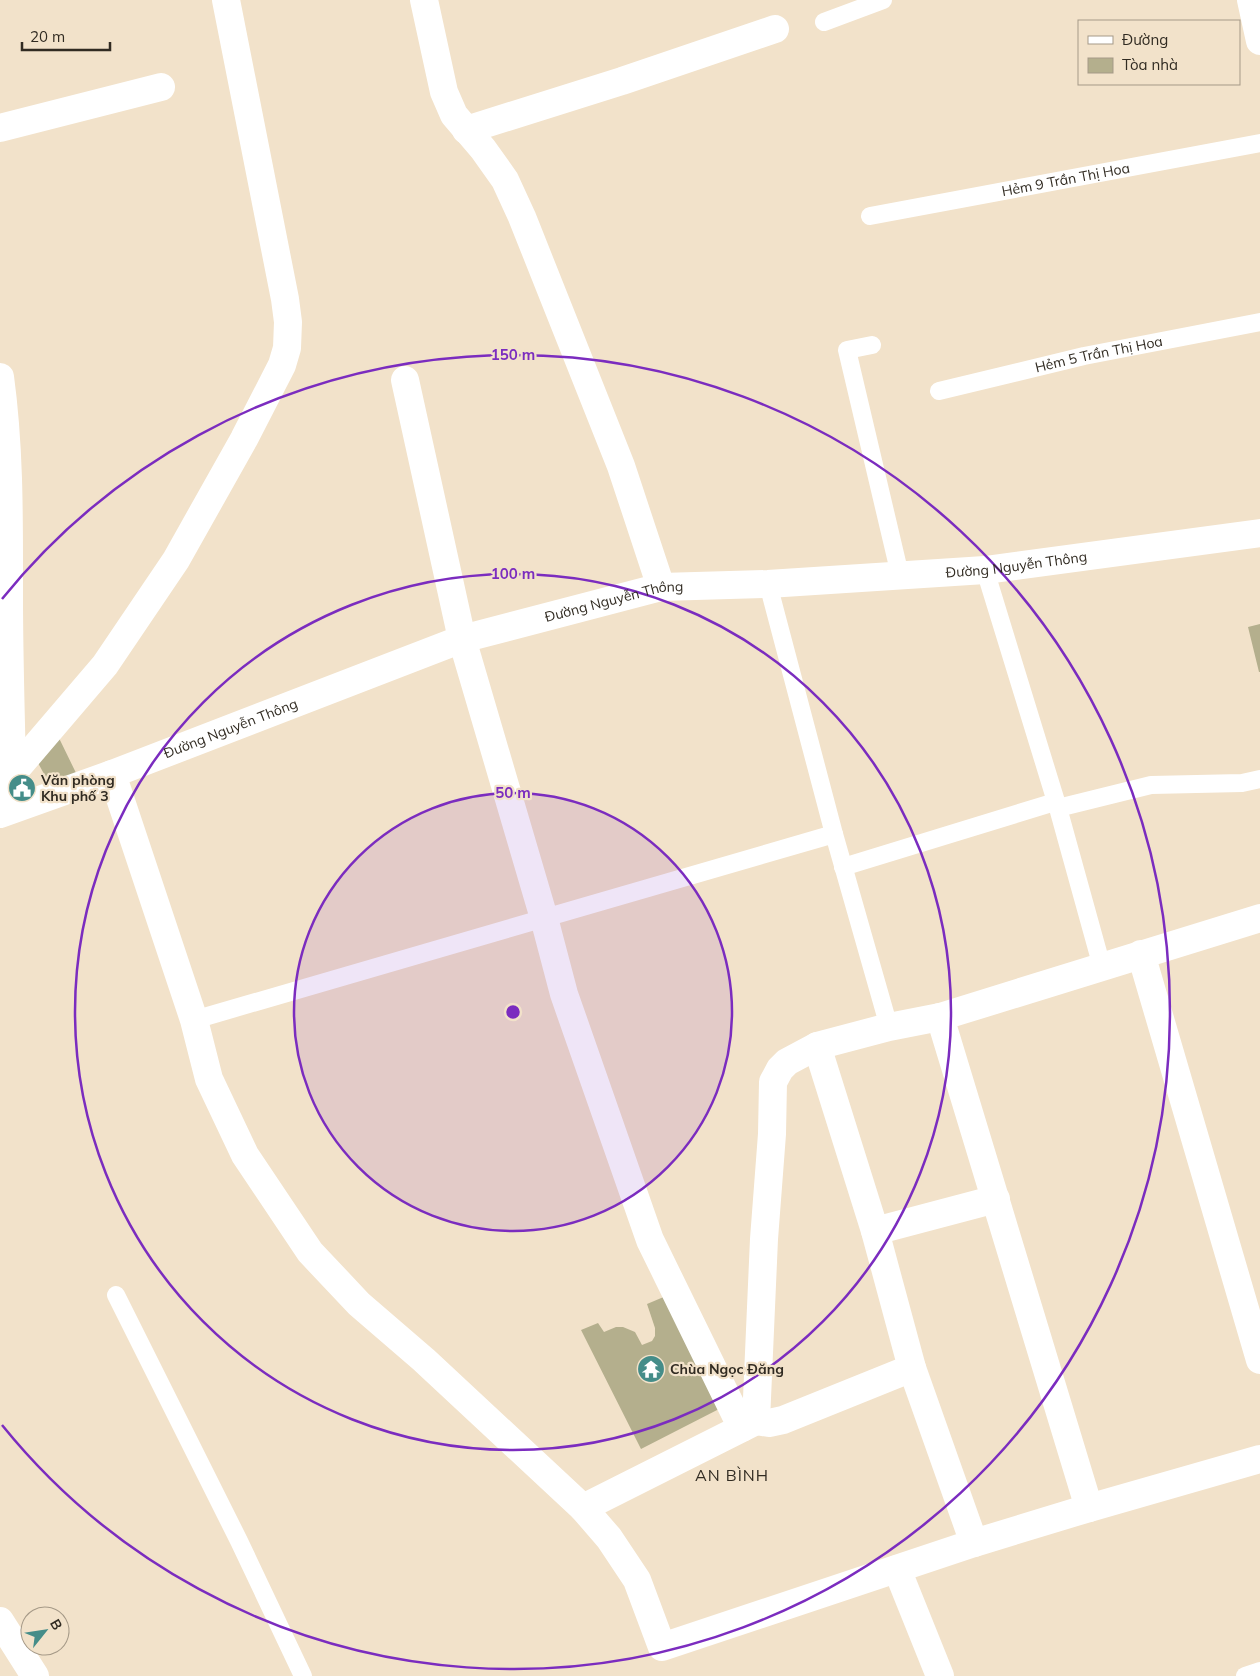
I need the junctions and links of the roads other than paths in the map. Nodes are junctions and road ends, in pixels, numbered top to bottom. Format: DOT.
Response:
graph roads {
  1 [pos="226,0"];
  2 [pos="424,0"];
  3 [pos="883,0"];
  4 [pos="1251,0"];
  5 [pos="824,22"];
  6 [pos="774,29"];
  7 [pos="1260,42"];
  8 [pos="161,88"];
  9 [pos="0,128"];
  10 [pos="466,130"];
  11 [pos="1260,143"];
  12 [pos="870,216"];
  13 [pos="1260,322"];
  14 [pos="872,345"];
  15 [pos="405,380"];
  16 [pos="939,391"];
  17 [pos="1,392"];
  18 [pos="1260,533"];
  19 [pos="985,570"];
  20 [pos="900,575"];
  21 [pos="768,584"];
  22 [pos="660,587"];
  23 [pos="462,639"];
  24 [pos="112,774"];
  25 [pos="1260,779"];
  26 [pos="6,781"];
  27 [pos="1056,805"];
  28 [pos="0,814"];
  29 [pos="834,834"];
  30 [pos="843,867"];
  31 [pos="544,918"];
  32 [pos="1260,918"];
  33 [pos="1141,954"];
  34 [pos="1102,967"];
  35 [pos="940,1017"];
  36 [pos="194,1020"];
  37 [pos="889,1027"];
  38 [pos="817,1046"];
  39 [pos="996,1198"];
  40 [pos="875,1231"];
  41 [pos="116,1295"];
  42 [pos="1260,1360"];
  43 [pos="912,1368"];
  44 [pos="749,1425"];
  45 [pos="1260,1460"];
  46 [pos="583,1508"];
  47 [pos="1089,1508"];
  48 [pos="974,1543"];
  49 [pos="897,1569"];
  50 [pos="0,1621"];
  51 [pos="1260,1671"];
  52 [pos="35,1676"];
  53 [pos="303,1676"];
  54 [pos="940,1676"];
  55 [pos="1245,1676"];
  1 -- 26 [label="street"];
  2 -- 10 [label="street"];
  3 -- 5 [label="lane"];
  4 -- 7 [label="street"];
  6 -- 10 [label="street"];
  8 -- 9 [label="street"];
  10 -- 22 [label="street"];
  11 -- 12 [label="lane, Hẻm 9 Trần Thị Hoa"];
  13 -- 16 [label="lane, Hẻm 5 Trần Thị Hoa"];
  14 -- 20 [label="lane"];
  15 -- 23 [label="street"];
  17 -- 26 [label="street"];
  18 -- 19 [label="street, Đường Nguyễn Thông"];
  19 -- 20 [label="street, Đường Nguyễn Thông"];
  19 -- 27 [label="lane"];
  20 -- 21 [label="street, Đường Nguyễn Thông"];
  21 -- 22 [label="street, Đường Nguyễn Thông"];
  21 -- 29 [label="lane"];
  22 -- 23 [label="street, Đường Nguyễn Thông"];
  23 -- 24 [label="street, Đường Nguyễn Thông"];
  23 -- 31 [label="street"];
  24 -- 28 [label="street, Đường Nguyễn Thông"];
  24 -- 36 [label="street"];
  25 -- 27 [label="lane"];
  27 -- 30 [label="lane"];
  27 -- 34 [label="lane"];
  29 -- 30 [label="lane"];
  29 -- 31 [label="lane"];
  30 -- 37 [label="lane"];
  31 -- 36 [label="lane"];
  31 -- 44 [label="street"];
  32 -- 33 [label="street"];
  33 -- 34 [label="street"];
  33 -- 42 [label="street"];
  34 -- 35 [label="street"];
  35 -- 37 [label="street"];
  35 -- 39 [label="street"];
  36 -- 46 [label="street"];
  37 -- 38 [label="street"];
  38 -- 40 [label="street"];
  38 -- 44 [label="street"];
  39 -- 40 [label="street"];
  39 -- 47 [label="street"];
  40 -- 43 [label="street"];
  41 -- 53 [label="lane"];
  43 -- 44 [label="street"];
  43 -- 48 [label="street"];
  44 -- 46 [label="street"];
  45 -- 47 [label="street"];
  46 -- 49 [label="street"];
  47 -- 48 [label="street"];
  48 -- 49 [label="street"];
  49 -- 54 [label="street"];
  50 -- 52 [label="street"];
  51 -- 55 [label="lane"];
}
